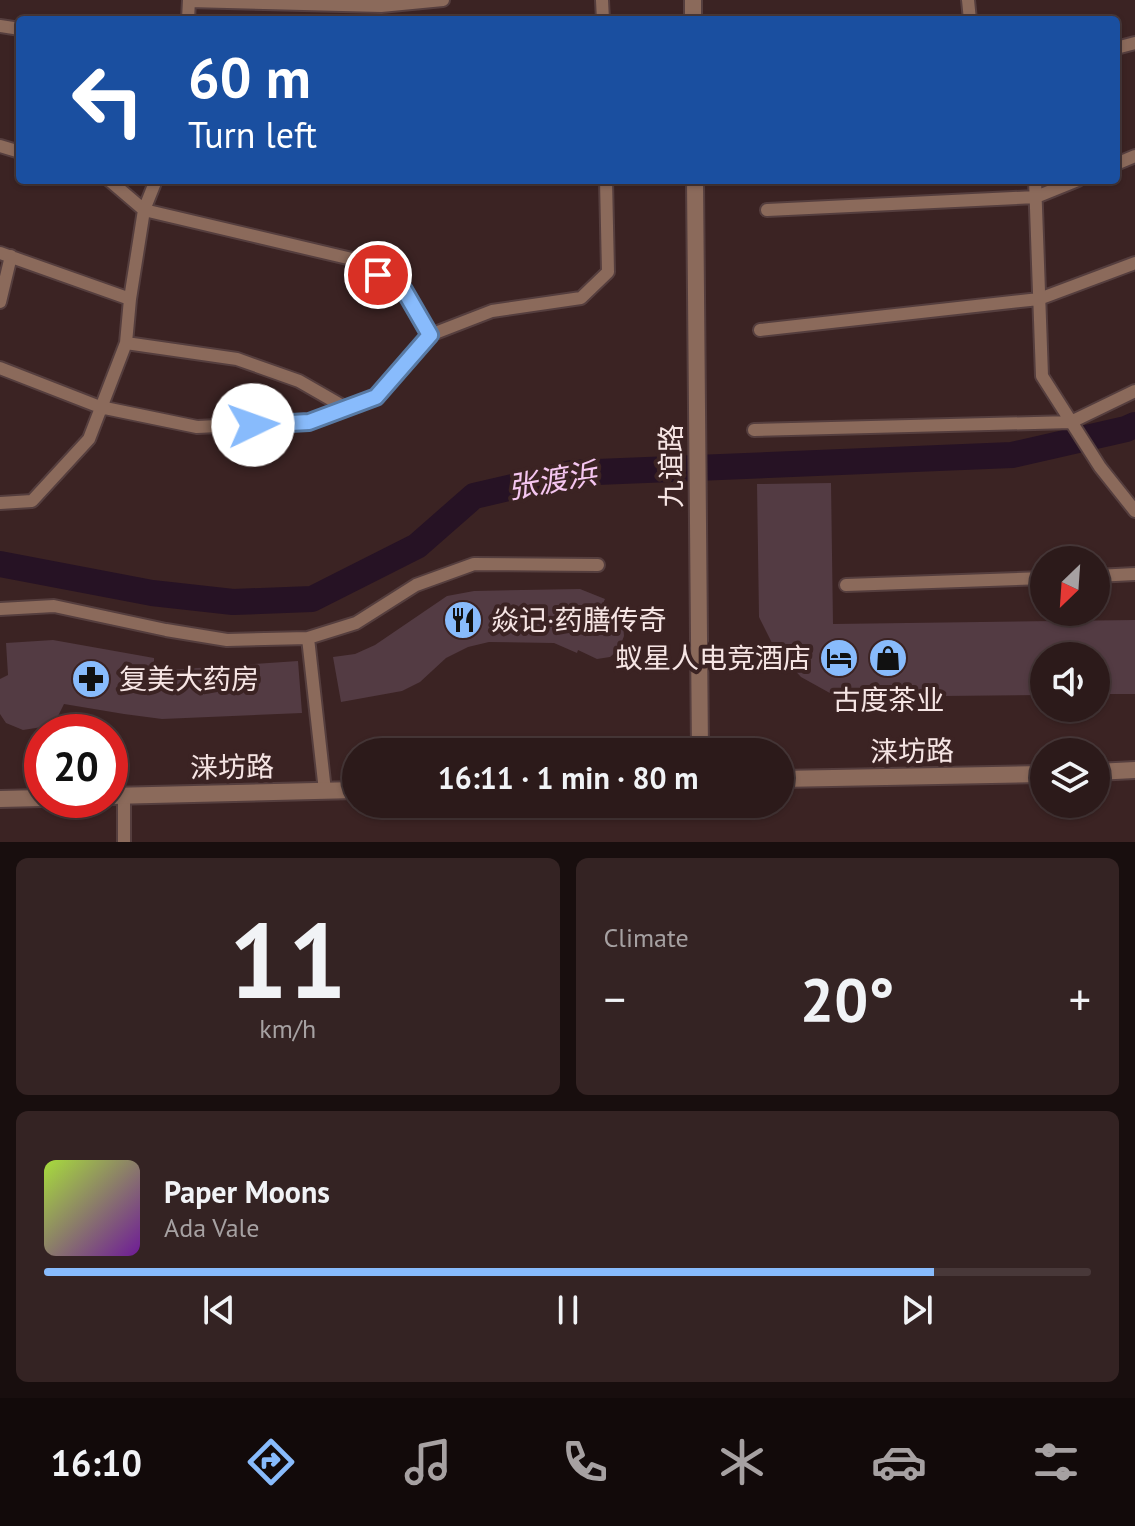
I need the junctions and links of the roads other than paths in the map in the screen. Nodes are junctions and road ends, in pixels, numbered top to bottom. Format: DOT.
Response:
graph roads {
  1 [pos="443,0"];
  2 [pos="189,1"];
  3 [pos="381,13"];
  4 [pos="114,184"];
  5 [pos="154,184"];
  6 [pos="606,184"];
  7 [pos="695,184"];
  8 [pos="1035,184"];
  9 [pos="1068,184"];
  10 [pos="1036,197"];
  11 [pos="144,210"];
  12 [pos="767,210"];
  13 [pos="5,254"];
  14 [pos="1135,263"];
  15 [pos="130,299"];
  16 [pos="1039,299"];
  17 [pos="0,302"];
  18 [pos="760,330"];
  19 [pos="430,335"];
  20 [pos="126,343"];
  21 [pos="0,368"];
  22 [pos="1135,391"];
  23 [pos="100,407"];
  24 [pos="346,408"];
  25 [pos="1071,422"];
  26 [pos="754,430"];
  27 [pos="0,503"];
  28 [pos="1135,511"];
  29 [pos="598,565"];
  30 [pos="1135,574"];
  31 [pos="1110,575"];
  32 [pos="1030,578"];
  33 [pos="846,585"];
  34 [pos="0,609"];
  35 [pos="308,638"];
  36 [pos="700,738"];
  37 [pos="1135,770"];
  38 [pos="1110,771"];
  39 [pos="1030,774"];
  40 [pos="794,779"];
  41 [pos="342,790"];
  42 [pos="325,791"];
  43 [pos="128,796"];
  44 [pos="24,798"];
  45 [pos="0,799"];
  46 [pos="120,818"];
  47 [pos="124,842"];
  1 -- 3 [label="lane"];
  2 -- 3 [label="lane"];
  4 -- 11 [label="lane"];
  5 -- 11 [label="lane"];
  6 -- 19 [label="lane"];
  7 -- 36 [label="street, 九谊路"];
  8 -- 10 [label="lane"];
  9 -- 10 [label="lane"];
  10 -- 12 [label="lane"];
  10 -- 16 [label="lane"];
  11 -- 15 [label="lane"];
  11 -- 19 [label="lane"];
  13 -- 15 [label="lane"];
  13 -- 17 [label="lane"];
  14 -- 16 [label="lane"];
  15 -- 20 [label="lane"];
  16 -- 18 [label="lane"];
  16 -- 25 [label="lane"];
  19 -- 24 [label="lane"];
  20 -- 23 [label="lane"];
  20 -- 24 [label="lane"];
  21 -- 23 [label="lane"];
  22 -- 25 [label="lane"];
  23 -- 24 [label="lane"];
  23 -- 27 [label="lane"];
  25 -- 26 [label="lane"];
  25 -- 28 [label="lane"];
  29 -- 35 [label="lane"];
  30 -- 31 [label="lane"];
  32 -- 33 [label="lane"];
  34 -- 35 [label="lane"];
  35 -- 42 [label="lane"];
  37 -- 38 [label="street"];
  39 -- 40 [label="street, 涞坊路"];
  41 -- 42 [label="street, 涞坊路"];
  42 -- 43 [label="street, 涞坊路"];
  44 -- 45 [label="street"];
  46 -- 47 [label="lane"];
}
